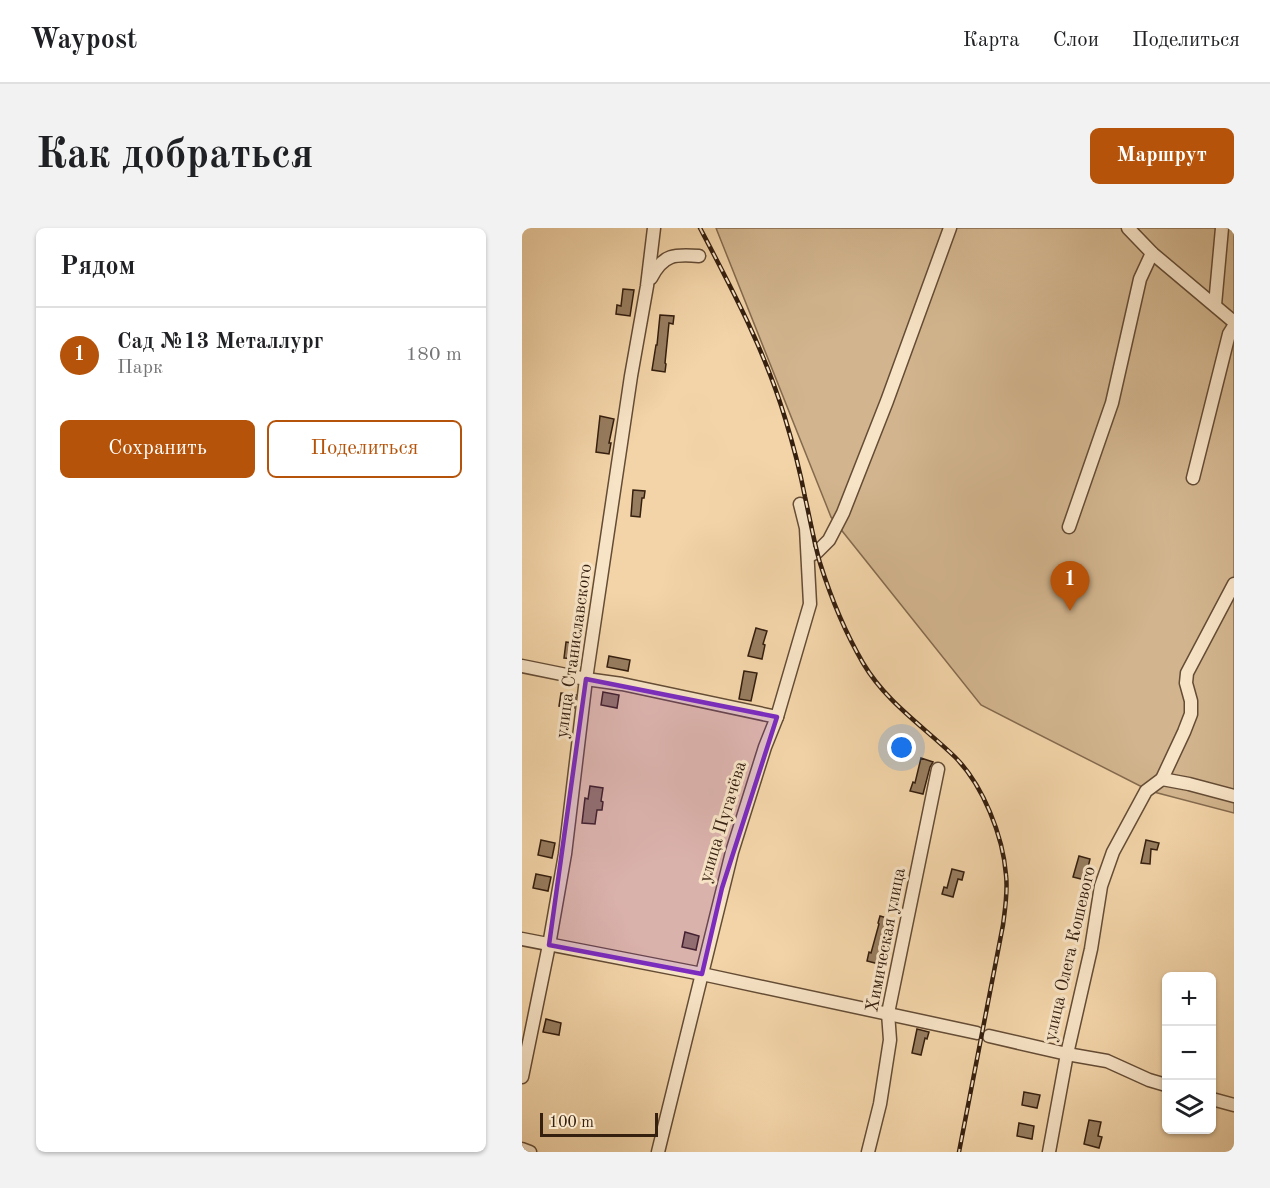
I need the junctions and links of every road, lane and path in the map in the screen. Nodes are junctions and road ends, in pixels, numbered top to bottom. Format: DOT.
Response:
graph roads {
  1 [pos="654,228"];
  2 [pos="950,228"];
  3 [pos="1128,228"];
  4 [pos="1222,228"];
  5 [pos="1152,253"];
  6 [pos="699,256"];
  7 [pos="647,286"];
  8 [pos="1215,305"];
  9 [pos="1234,322"];
  10 [pos="1234,326"];
  11 [pos="1193,478"];
  12 [pos="800,504"];
  13 [pos="1069,527"];
  14 [pos="808,556"];
  15 [pos="1234,584"];
  16 [pos="522,666"];
  17 [pos="586,679"];
  18 [pos="777,717"];
  19 [pos="938,769"];
  20 [pos="1162,779"];
  21 [pos="1234,796"];
  22 [pos="522,939"];
  23 [pos="549,945"];
  24 [pos="702,974"];
  25 [pos="888,1013"];
  26 [pos="1067,1054"];
  27 [pos="522,1077"];
  28 [pos="1162,1084"];
  29 [pos="1216,1100"];
  30 [pos="1234,1105"];
  31 [pos="522,1149"];
  32 [pos="530,1152"];
  33 [pos="658,1152"];
  34 [pos="868,1152"];
  35 [pos="1049,1152"];
  1 -- 7 [label="street, улица Станиславского"];
  2 -- 14 [label="street"];
  3 -- 5 [label="street"];
  4 -- 8 [label="street"];
  5 -- 8 [label="street"];
  5 -- 13 [label="street"];
  6 -- 7 [label="street"];
  7 -- 17 [label="street, улица Станиславского"];
  8 -- 9 [label="street"];
  10 -- 11 [label="street"];
  12 -- 14 [label="street, улица Пугачёва"];
  14 -- 18 [label="street, улица Пугачёва"];
  15 -- 20 [label="street, улица Олега Кошевого"];
  16 -- 17 [label="street"];
  17 -- 18 [label="street"];
  17 -- 23 [label="street, улица Станиславского"];
  18 -- 24 [label="street, улица Пугачёва"];
  19 -- 25 [label="street, Химическая улица"];
  20 -- 21 [label="street"];
  20 -- 26 [label="street, улица Олега Кошевого"];
  22 -- 23 [label="street"];
  23 -- 24 [label="street"];
  23 -- 27 [label="street, улица Станиславского"];
  24 -- 25 [label="street"];
  24 -- 33 [label="street, улица Пугачёва"];
  25 -- 26 [label="street"];
  25 -- 34 [label="street, Химическая улица"];
  26 -- 28 [label="street"];
  26 -- 35 [label="street, улица Олега Кошевого"];
  29 -- 30 [label="street"];
  31 -- 32 [label="street"];
}
